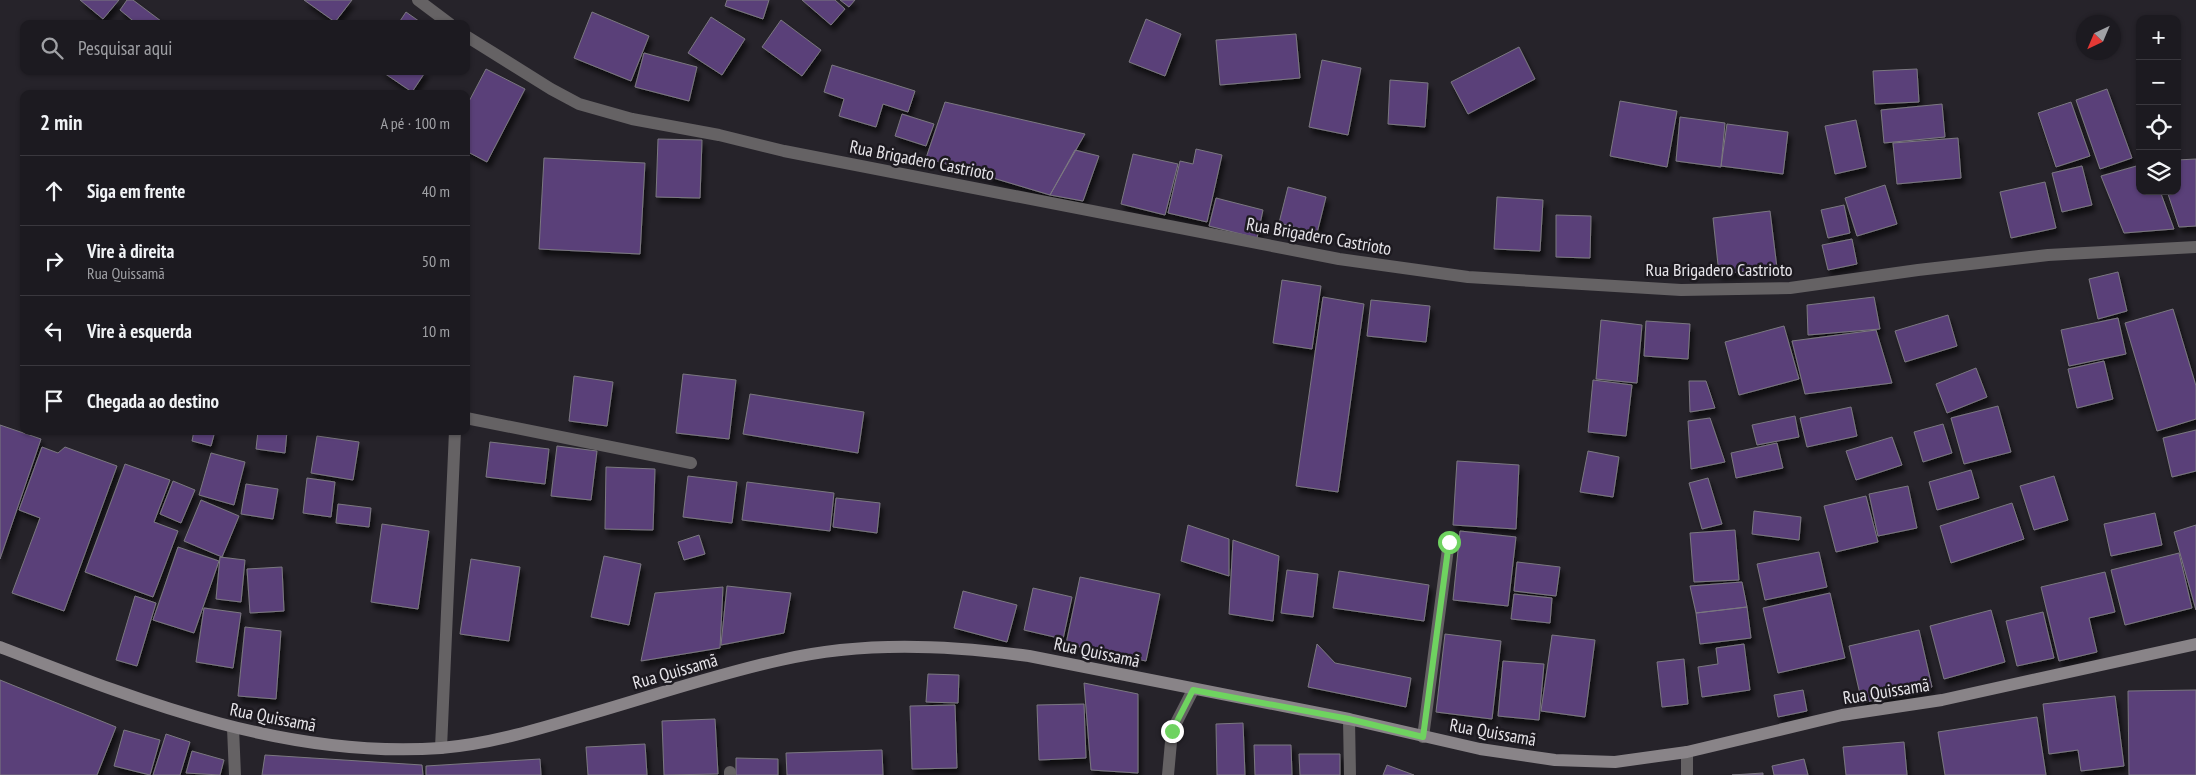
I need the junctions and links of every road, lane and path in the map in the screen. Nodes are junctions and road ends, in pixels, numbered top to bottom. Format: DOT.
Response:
graph roads {
  1 [pos="418,0"];
  2 [pos="445,20"];
  3 [pos="470,38"];
  4 [pos="2196,247"];
  5 [pos="470,419"];
  6 [pos="455,435"];
  7 [pos="691,463"];
  8 [pos="1449,542"];
  9 [pos="2196,644"];
  10 [pos="0,647"];
  11 [pos="1193,690"];
  12 [pos="1349,719"];
  13 [pos="233,728"];
  14 [pos="1423,737"];
  15 [pos="442,748"];
  16 [pos="1687,752"];
  17 [pos="235,775"];
  18 [pos="1168,775"];
  19 [pos="1350,775"];
  20 [pos="1687,775"];
  1 -- 2 [label="street"];
  3 -- 4 [label="street, Rua Brigadero Castrioto"];
  5 -- 7 [label="street"];
  6 -- 15 [label="street"];
  8 -- 14 [label="street"];
  9 -- 16 [label="street, Rua Quissamã"];
  10 -- 13 [label="street, Rua Quissamã"];
  11 -- 12 [label="street, Rua Quissamã"];
  11 -- 15 [label="street, Rua Quissamã"];
  11 -- 18 [label="street"];
  12 -- 14 [label="street, Rua Quissamã"];
  12 -- 19 [label="street"];
  13 -- 15 [label="street, Rua Quissamã"];
  13 -- 17 [label="street"];
  14 -- 16 [label="street, Rua Quissamã"];
  16 -- 20 [label="street"];
}
